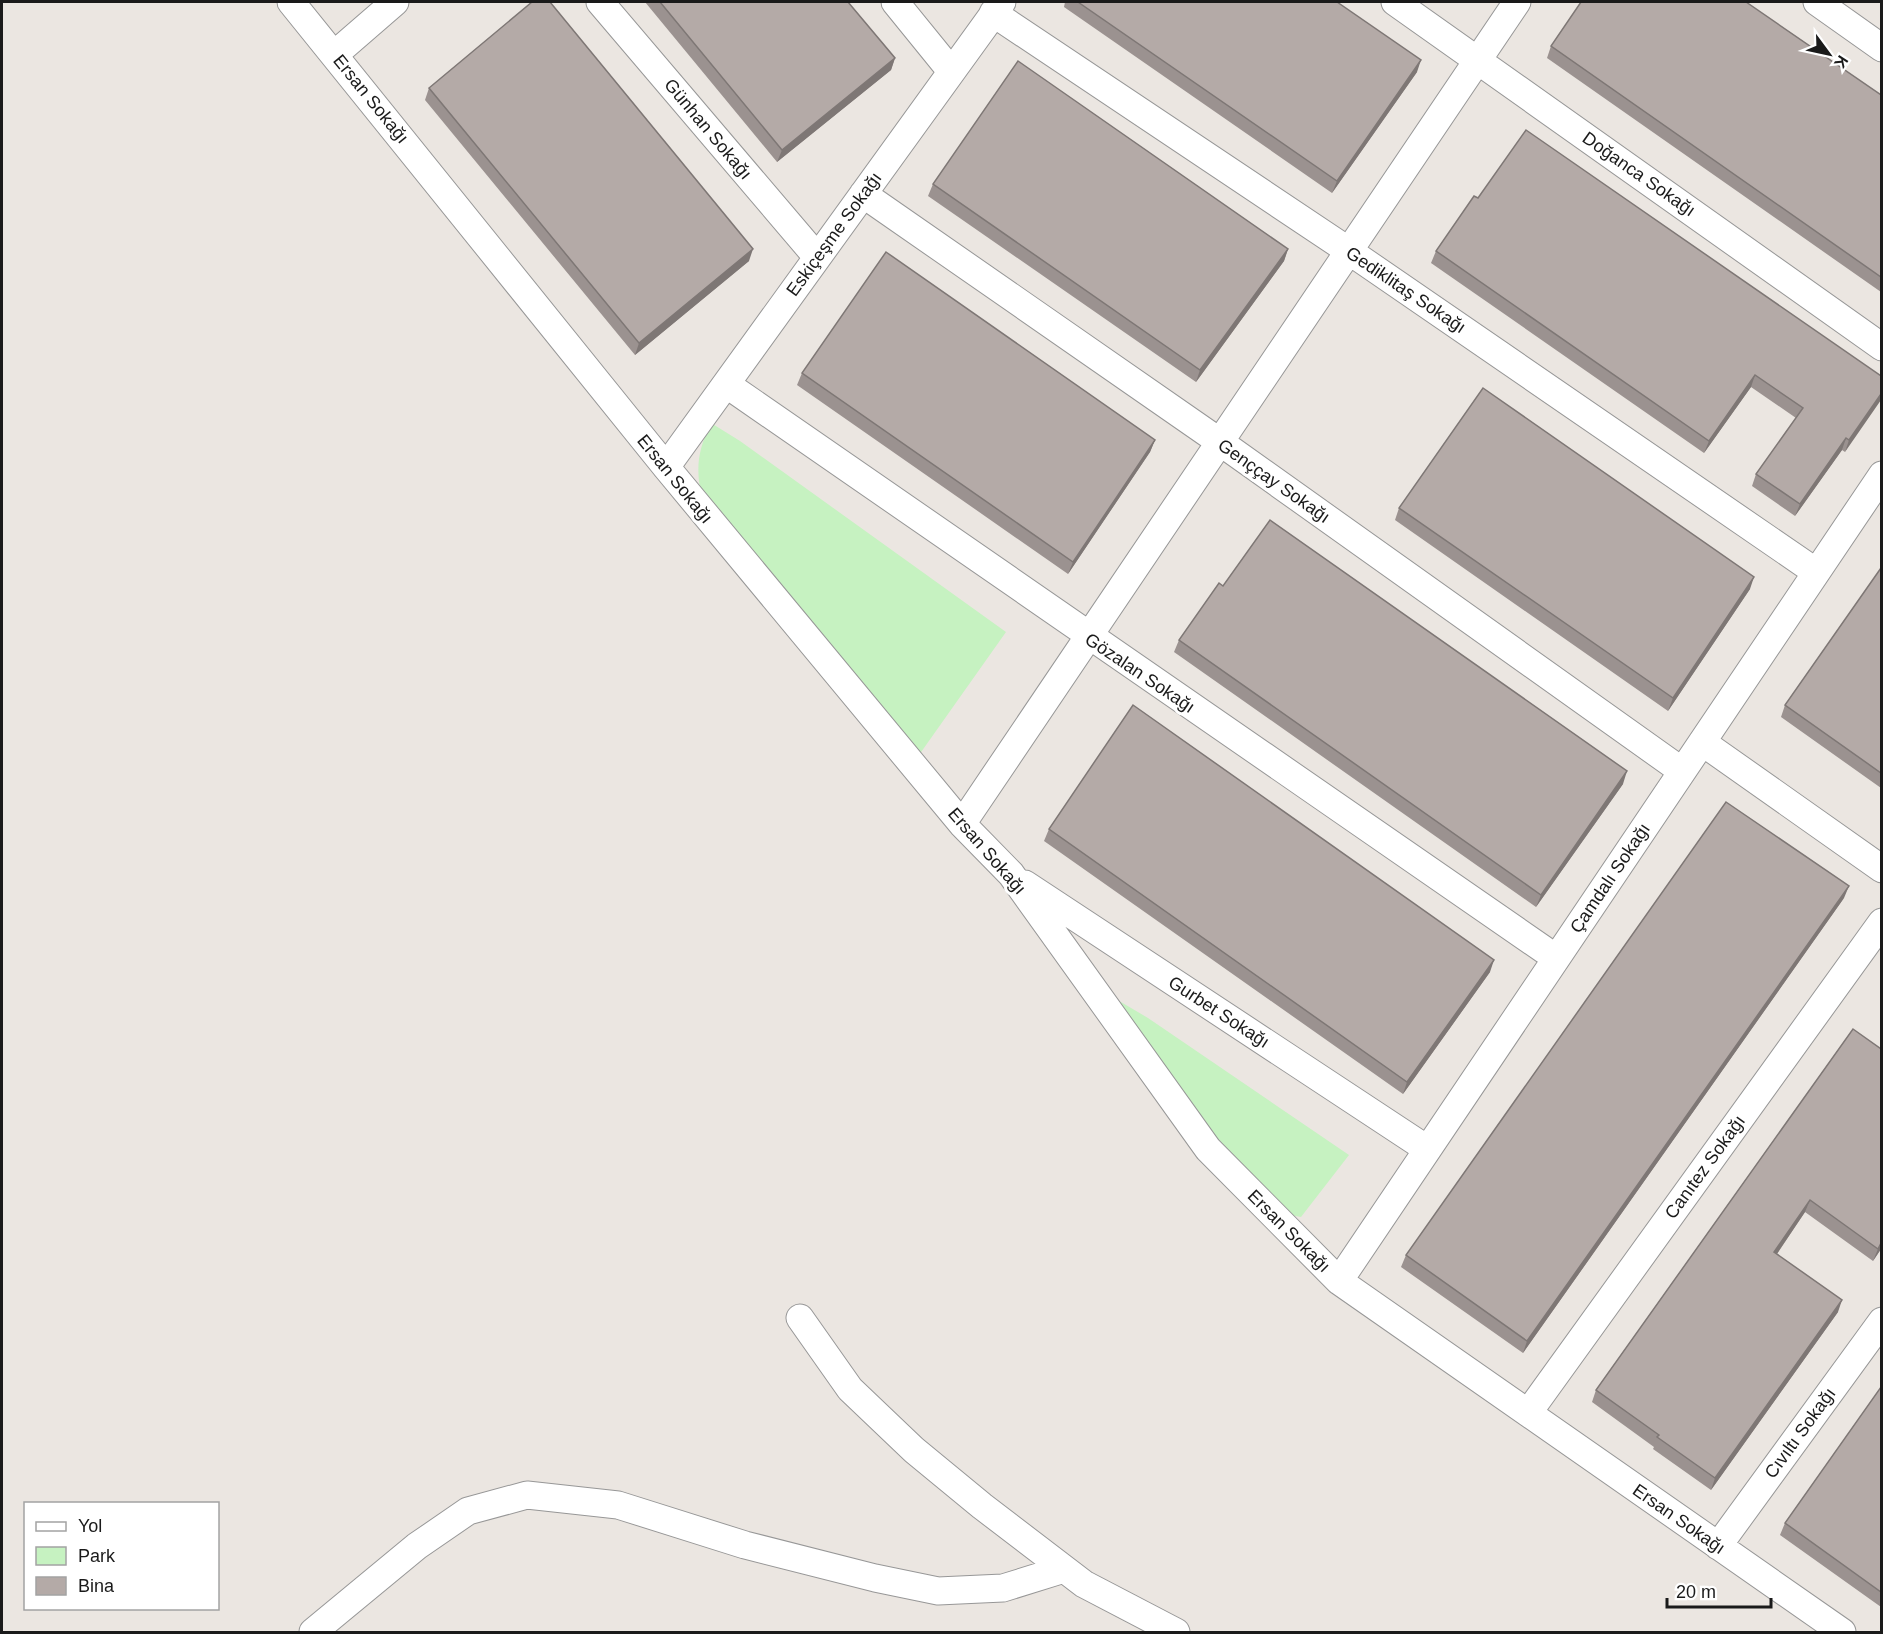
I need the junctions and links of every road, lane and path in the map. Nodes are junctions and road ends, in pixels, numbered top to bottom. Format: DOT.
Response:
graph roads {
  1 [pos="291,2"];
  2 [pos="395,2"];
  3 [pos="600,2"];
  4 [pos="895,2"];
  5 [pos="1395,2"];
  6 [pos="1517,2"];
  7 [pos="1817,2"];
  8 [pos="998,7"];
  9 [pos="1881,48"];
  10 [pos="335,54"];
  11 [pos="1478,60"];
  12 [pos="951,72"];
  13 [pos="863,194"];
  14 [pos="1349,251"];
  15 [pos="817,257"];
  16 [pos="1881,347"];
  17 [pos="726,384"];
  18 [pos="1220,442"];
  19 [pos="666,467"];
  20 [pos="1881,475"];
  21 [pos="1816,572"];
  22 [pos="1088,637"];
  23 [pos="1702,742"];
  24 [pos="1682,771"];
  25 [pos="962,824"];
  26 [pos="1881,869"];
  27 [pos="1011,874"];
  28 [pos="1881,922"];
  29 [pos="1556,958"];
  30 [pos="1427,1149"];
  31 [pos="1339,1281"];
  32 [pos="800,1318"];
  33 [pos="1881,1321"];
  34 [pos="1528,1413"];
  35 [pos="1718,1546"];
  36 [pos="1064,1569"];
  37 [pos="312,1632"];
  38 [pos="1176,1632"];
  39 [pos="1842,1632"];
  1 -- 10 [label="street, Ersan Sokağı"];
  2 -- 10 [label="street"];
  3 -- 15 [label="street, Günhan Sokağı"];
  4 -- 12 [label="street"];
  5 -- 11 [label="street, Doğanca Sokağı"];
  6 -- 11 [label="street"];
  7 -- 9 [label="street"];
  8 -- 12 [label="street, Eskiçeşme Sokağı"];
  8 -- 14 [label="street, Gediklitaş Sokağı"];
  10 -- 19 [label="street, Ersan Sokağı"];
  11 -- 14 [label="street"];
  11 -- 16 [label="street, Doğanca Sokağı"];
  12 -- 13 [label="street, Eskiçeşme Sokağı"];
  13 -- 15 [label="street, Eskiçeşme Sokağı"];
  13 -- 18 [label="street, Genççay Sokağı"];
  14 -- 18 [label="street"];
  14 -- 21 [label="street, Gediklitaş Sokağı"];
  15 -- 17 [label="street, Eskiçeşme Sokağı"];
  17 -- 19 [label="street, Eskiçeşme Sokağı"];
  17 -- 22 [label="street, Gözalan Sokağı"];
  18 -- 22 [label="street"];
  18 -- 24 [label="street, Genççay Sokağı"];
  19 -- 25 [label="street, Ersan Sokağı"];
  20 -- 21 [label="street, Çamdalı Sokağı"];
  21 -- 23 [label="street, Çamdalı Sokağı"];
  22 -- 25 [label="street"];
  22 -- 29 [label="street, Gözalan Sokağı"];
  23 -- 24 [label="street, Çamdalı Sokağı"];
  23 -- 26 [label="street"];
  24 -- 29 [label="street, Çamdalı Sokağı"];
  25 -- 27 [label="street, Ersan Sokağı"];
  27 -- 30 [label="street, Gurbet Sokağı"];
  27 -- 31 [label="street, Ersan Sokağı"];
  28 -- 34 [label="street, Canıtez Sokağı"];
  29 -- 30 [label="street, Çamdalı Sokağı"];
  30 -- 31 [label="street, Çamdalı Sokağı"];
  31 -- 34 [label="street, Ersan Sokağı"];
  32 -- 36 [label="street"];
  33 -- 35 [label="street, Cıvıltı Sokağı"];
  34 -- 35 [label="street, Ersan Sokağı"];
  35 -- 39 [label="street, Ersan Sokağı"];
  36 -- 37 [label="street"];
  36 -- 38 [label="street"];
}
